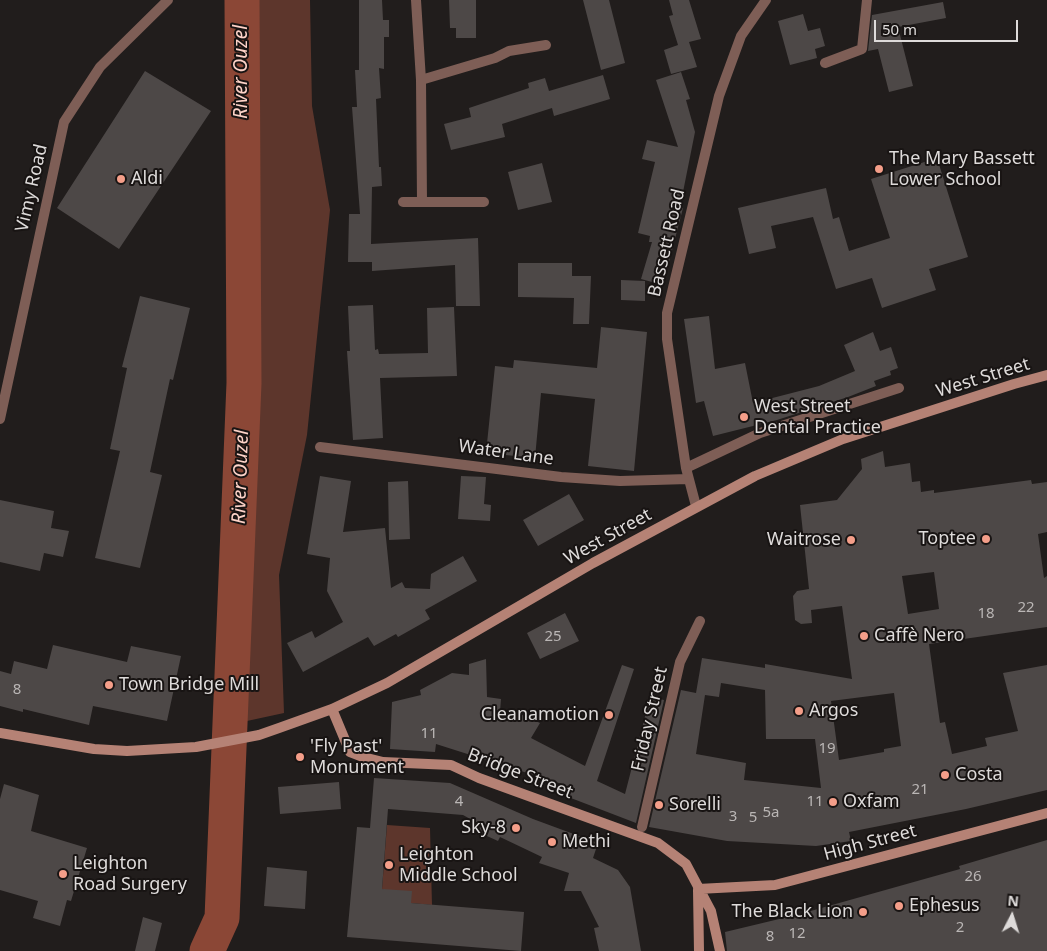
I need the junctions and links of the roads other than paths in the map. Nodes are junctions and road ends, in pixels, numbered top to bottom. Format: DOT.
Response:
graph roads {
  1 [pos="168,0"];
  2 [pos="416,0"];
  3 [pos="766,0"];
  4 [pos="867,0"];
  5 [pos="546,45"];
  6 [pos="825,63"];
  7 [pos="421,80"];
  8 [pos="403,202"];
  9 [pos="422,202"];
  10 [pos="484,202"];
  11 [pos="1047,376"];
  12 [pos="899,388"];
  13 [pos="0,419"];
  14 [pos="320,447"];
  15 [pos="686,468"];
  16 [pos="688,479"];
  17 [pos="696,506"];
  18 [pos="700,621"];
  19 [pos="332,709"];
  20 [pos="0,733"];
  21 [pos="1047,813"];
  22 [pos="642,828"];
  23 [pos="698,889"];
  24 [pos="700,951"];
  25 [pos="720,951"];
  1 -- 13 [label="street, Vimy Road"];
  2 -- 7 [label="street"];
  3 -- 15 [label="street, Bassett Road"];
  4 -- 6 [label="street"];
  5 -- 7 [label="street"];
  7 -- 9 [label="street"];
  8 -- 9 [label="street"];
  9 -- 10 [label="street"];
  11 -- 17 [label="street, West Street"];
  12 -- 15 [label="street"];
  14 -- 16 [label="street, Water Lane"];
  15 -- 16 [label="street, Bassett Road"];
  16 -- 17 [label="street, Bassett Road"];
  17 -- 19 [label="street, West Street"];
  18 -- 22 [label="street, Friday Street"];
  19 -- 20 [label="street, West Street"];
  19 -- 23 [label="street, Bridge Street"];
  21 -- 23 [label="street, High Street"];
  23 -- 24 [label="street"];
  23 -- 25 [label="street"];
}
